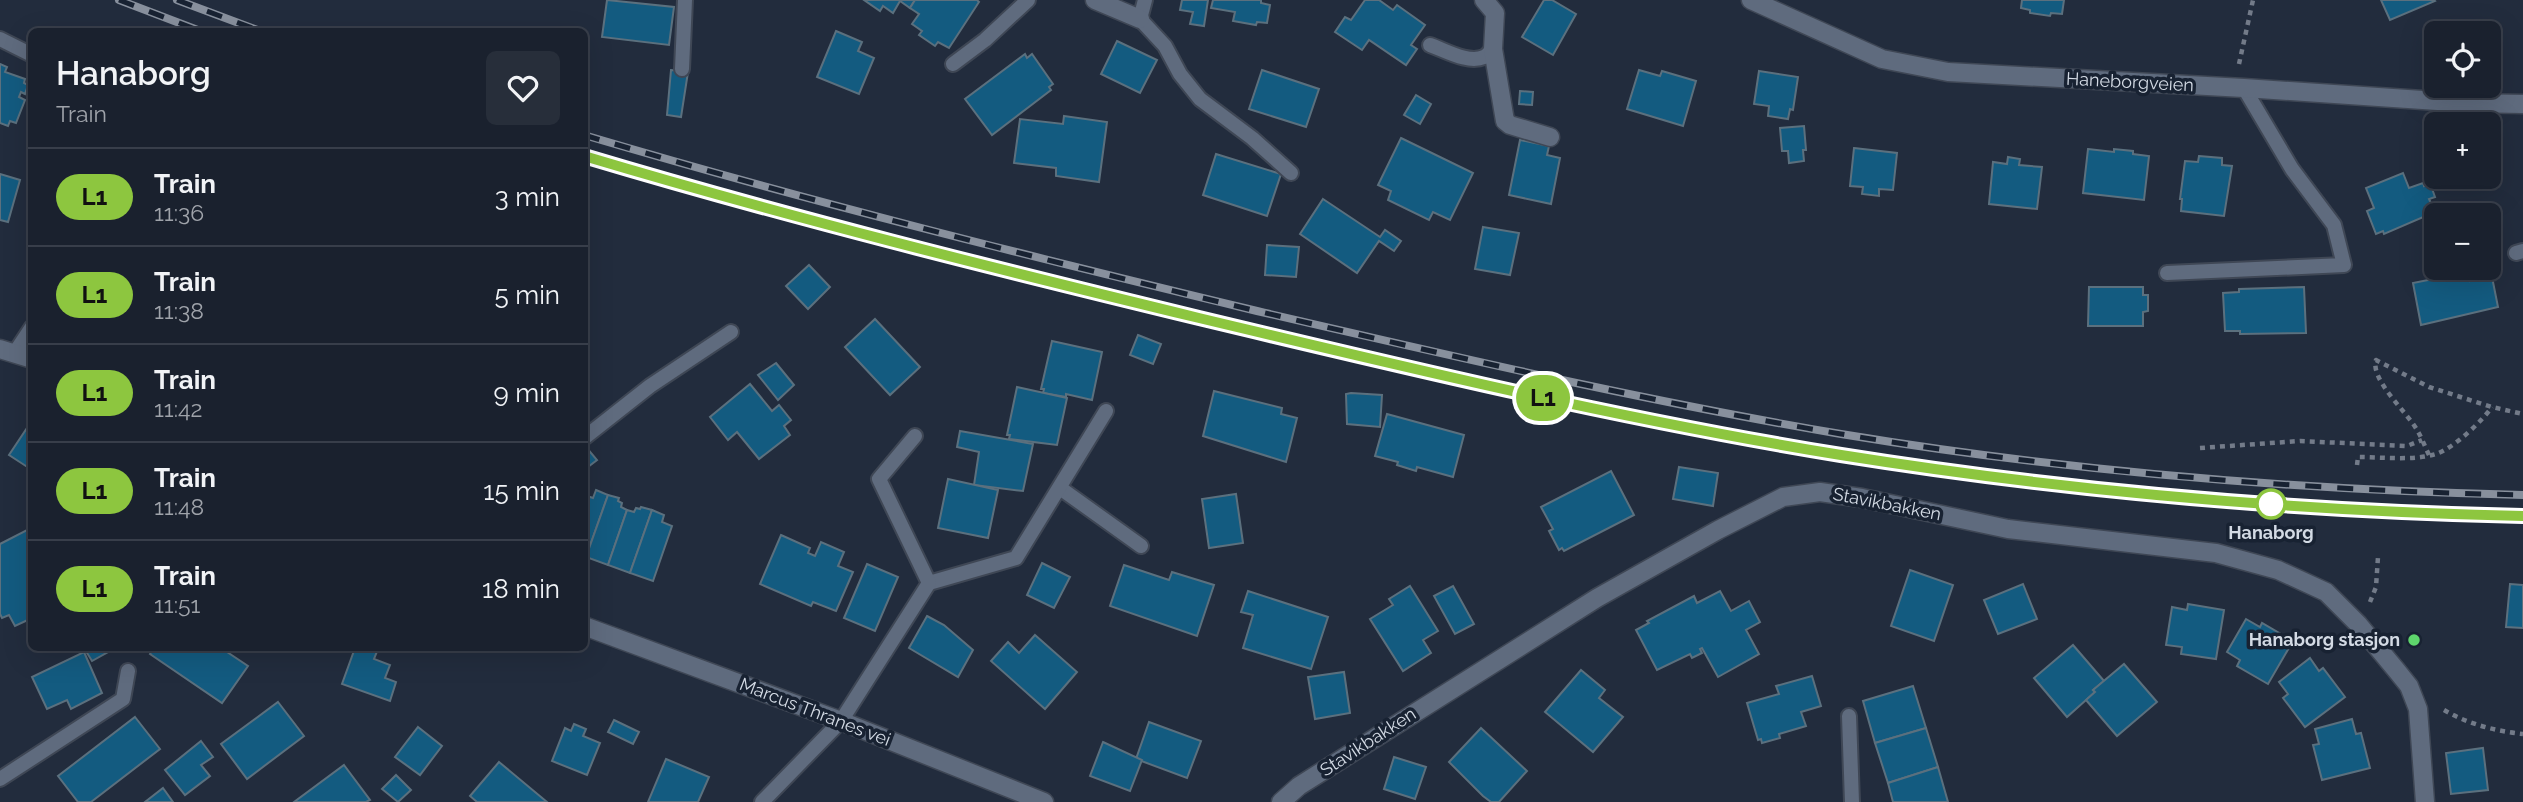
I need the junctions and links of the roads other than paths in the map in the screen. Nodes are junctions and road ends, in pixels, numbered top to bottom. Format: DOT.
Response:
graph roads {
  1 [pos="685,0"];
  2 [pos="1028,0"];
  3 [pos="1095,0"];
  4 [pos="1144,0"];
  5 [pos="1484,0"];
  6 [pos="1751,0"];
  7 [pos="1140,19"];
  8 [pos="0,39"];
  9 [pos="1430,45"];
  10 [pos="1493,48"];
  11 [pos="28,53"];
  12 [pos="953,64"];
  13 [pos="682,69"];
  14 [pos="2244,88"];
  15 [pos="2523,104"];
  16 [pos="1550,137"];
  17 [pos="1291,173"];
  18 [pos="2166,273"];
  19 [pos="731,332"];
  20 [pos="28,333"];
  21 [pos="15,354"];
  22 [pos="1106,411"];
  23 [pos="588,435"];
  24 [pos="915,436"];
  25 [pos="1060,488"];
  26 [pos="1140,546"];
  27 [pos="929,583"];
  28 [pos="588,627"];
  29 [pos="128,671"];
  30 [pos="1849,716"];
  31 [pos="841,721"];
  32 [pos="0,779"];
  33 [pos="762,802"];
  34 [pos="1044,802"];
  35 [pos="1281,802"];
  36 [pos="1852,802"];
  37 [pos="2425,802"];
  1 -- 13 [label="lane"];
  2 -- 12 [label="lane"];
  3 -- 7 [label="street"];
  4 -- 7 [label="lane"];
  5 -- 10 [label="street"];
  6 -- 14 [label="street, Haneborgveien"];
  7 -- 17 [label="lane"];
  8 -- 11 [label="lane"];
  9 -- 10 [label="lane"];
  10 -- 16 [label="street"];
  14 -- 15 [label="street, Haneborgveien"];
  14 -- 18 [label="lane"];
  19 -- 23 [label="lane"];
  20 -- 21 [label="lane"];
  22 -- 25 [label="lane"];
  24 -- 27 [label="lane"];
  25 -- 26 [label="lane"];
  25 -- 27 [label="lane"];
  27 -- 31 [label="lane"];
  28 -- 31 [label="street, Marcus Thranes vei"];
  29 -- 32 [label="lane"];
  30 -- 36 [label="lane"];
  31 -- 33 [label="lane"];
  31 -- 34 [label="street, Marcus Thranes vei"];
  35 -- 37 [label="street, Stavikbakken"];
}
